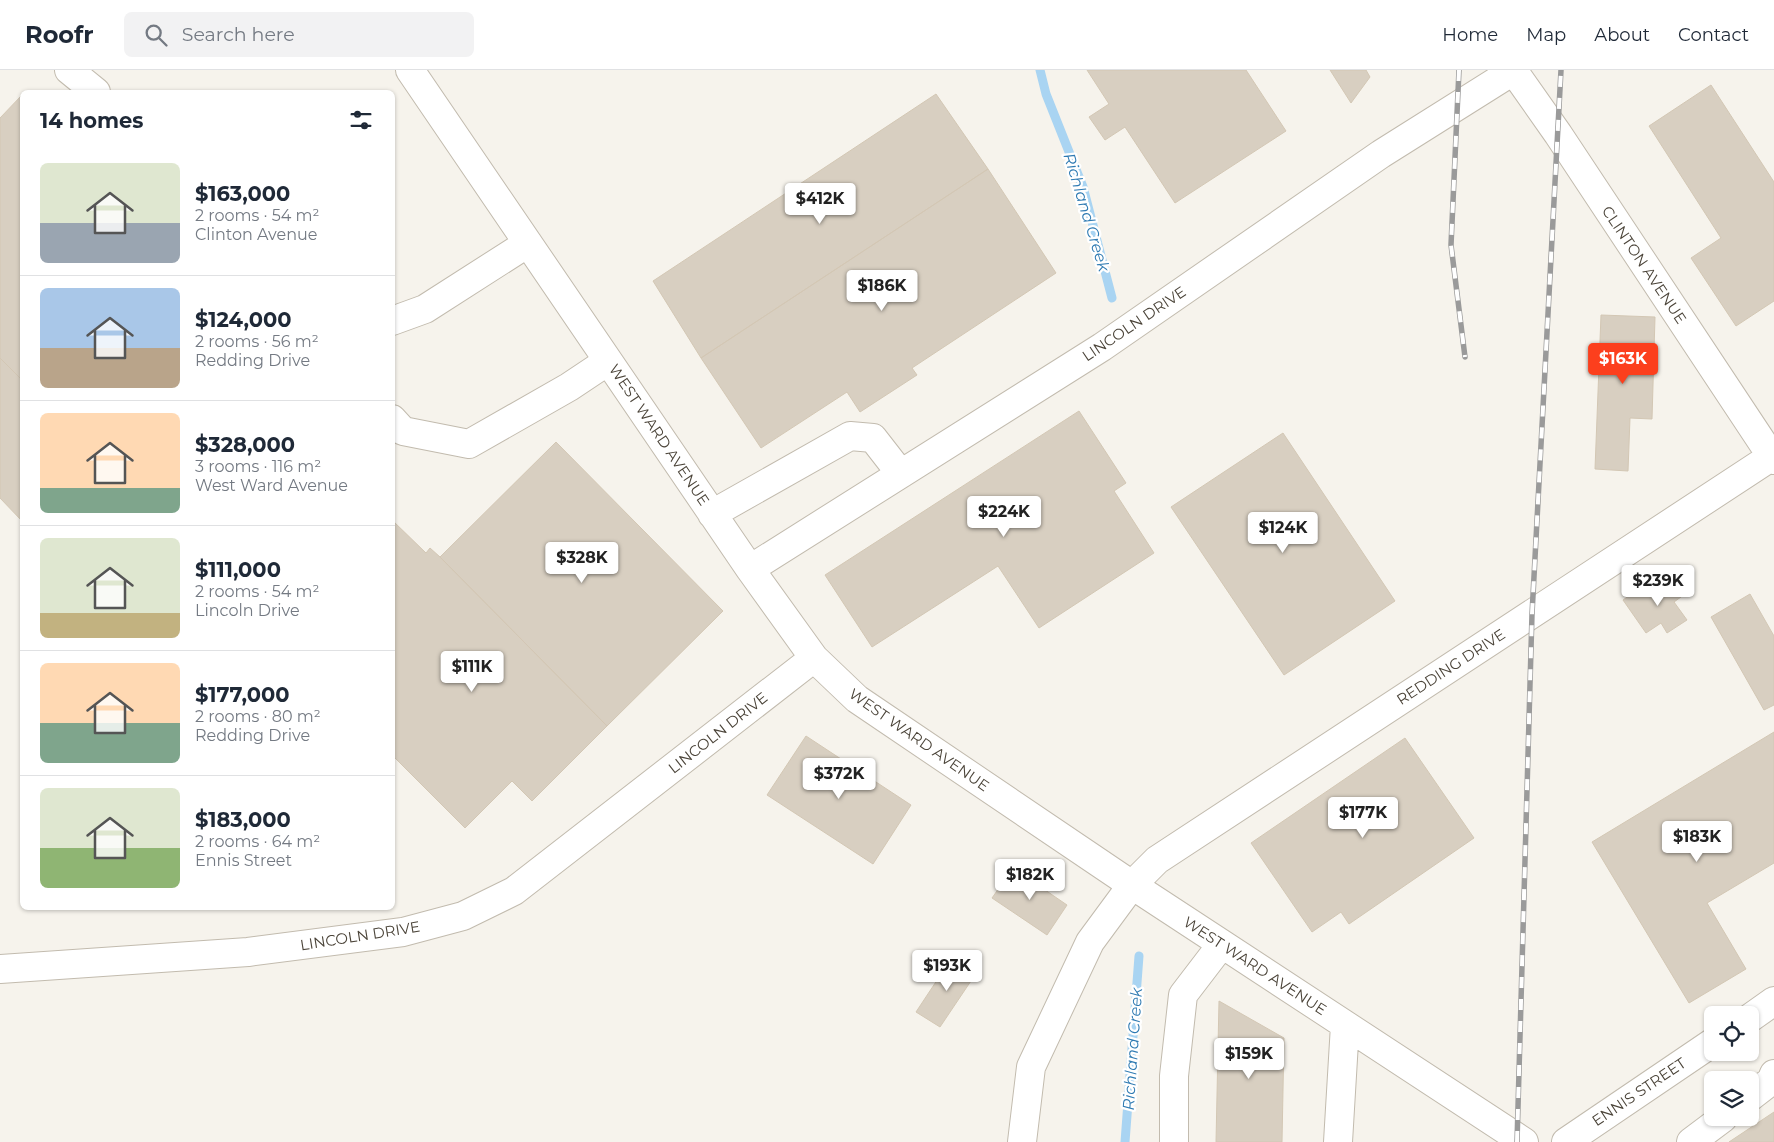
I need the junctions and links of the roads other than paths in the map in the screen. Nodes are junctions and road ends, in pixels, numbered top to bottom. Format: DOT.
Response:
graph roads {
  1 [pos="69,70"];
  2 [pos="410,70"];
  3 [pos="1513,71"];
  4 [pos="94,90"];
  5 [pos="528,243"];
  6 [pos="395,320"];
  7 [pos="608,361"];
  8 [pos="395,422"];
  9 [pos="1773,457"];
  10 [pos="901,474"];
  11 [pos="712,514"];
  12 [pos="750,569"];
  13 [pos="814,658"];
  14 [pos="1132,885"];
  15 [pos="1222,944"];
  16 [pos="0,969"];
  17 [pos="1774,1001"];
  18 [pos="1759,1012"];
  19 [pos="1345,1025"];
  20 [pos="1704,1048"];
  21 [pos="1774,1074"];
  22 [pos="1759,1090"];
  23 [pos="1713,1126"];
  24 [pos="1022,1142"];
  25 [pos="1174,1142"];
  26 [pos="1338,1142"];
  27 [pos="1524,1142"];
  28 [pos="1566,1142"];
  29 [pos="1692,1142"];
  1 -- 4 [label="street"];
  2 -- 5 [label="street, WEST WARD AVENUE"];
  3 -- 9 [label="street, CLINTON AVENUE"];
  3 -- 10 [label="street, LINCOLN DRIVE"];
  5 -- 6 [label="street"];
  5 -- 7 [label="street, WEST WARD AVENUE"];
  7 -- 8 [label="street"];
  7 -- 11 [label="street, WEST WARD AVENUE"];
  9 -- 14 [label="street, REDDING DRIVE"];
  10 -- 11 [label="street"];
  10 -- 12 [label="street, LINCOLN DRIVE"];
  11 -- 12 [label="street, WEST WARD AVENUE"];
  12 -- 13 [label="street, WEST WARD AVENUE"];
  13 -- 14 [label="street, WEST WARD AVENUE"];
  13 -- 16 [label="street, LINCOLN DRIVE"];
  14 -- 15 [label="street, WEST WARD AVENUE"];
  14 -- 24 [label="street, REDDING DRIVE"];
  15 -- 19 [label="street, WEST WARD AVENUE"];
  15 -- 25 [label="street"];
  17 -- 18 [label="street"];
  19 -- 26 [label="street"];
  19 -- 27 [label="street, WEST WARD AVENUE"];
  20 -- 28 [label="street, ENNIS STREET"];
  21 -- 22 [label="street"];
  23 -- 29 [label="street"];
}
